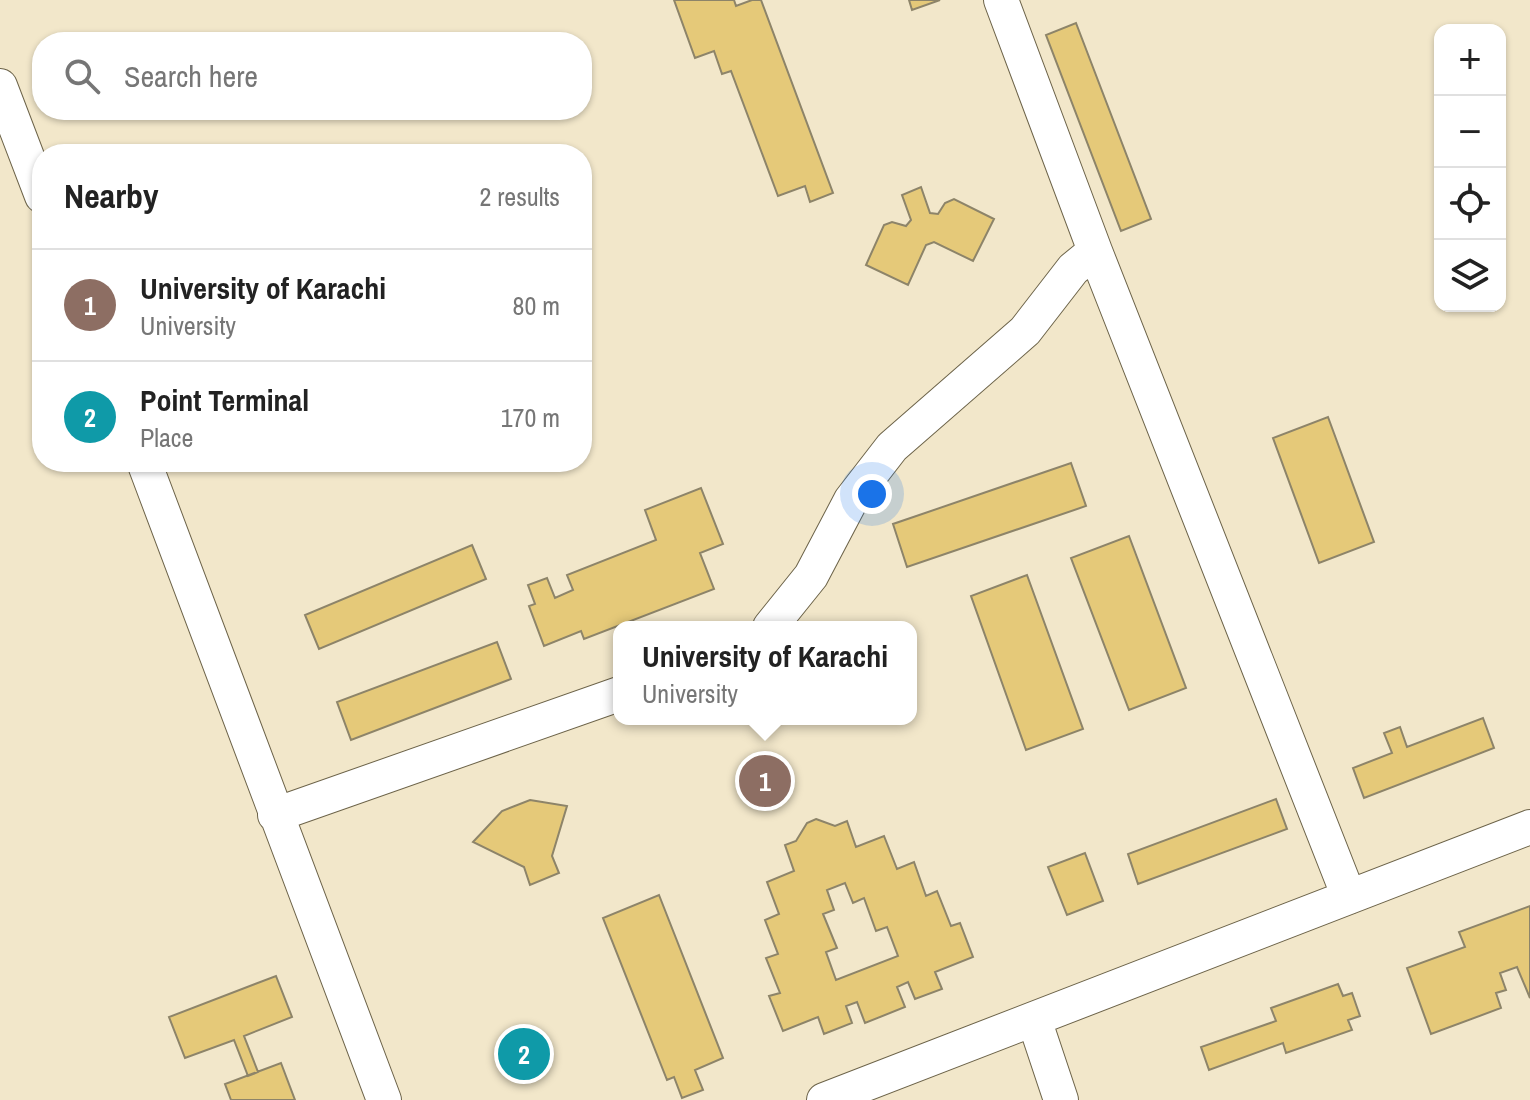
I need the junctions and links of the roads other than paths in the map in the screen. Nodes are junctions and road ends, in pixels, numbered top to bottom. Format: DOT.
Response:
graph roads {
  1 [pos="1001,0"];
  2 [pos="0,86"];
  3 [pos="32,170"];
  4 [pos="1095,251"];
  5 [pos="148,472"];
  6 [pos="775,621"];
  7 [pos="613,696"];
  8 [pos="275,815"];
  9 [pos="1530,827"];
  10 [pos="1349,897"];
  11 [pos="1034,1019"];
  12 [pos="384,1100"];
  13 [pos="824,1100"];
  14 [pos="1061,1100"];
  1 -- 4 [label="street"];
  2 -- 3 [label="street"];
  4 -- 6 [label="street"];
  4 -- 10 [label="street"];
  5 -- 8 [label="street"];
  7 -- 8 [label="street"];
  8 -- 12 [label="street"];
  9 -- 10 [label="street"];
  10 -- 11 [label="street"];
  11 -- 13 [label="street"];
  11 -- 14 [label="street"];
}
